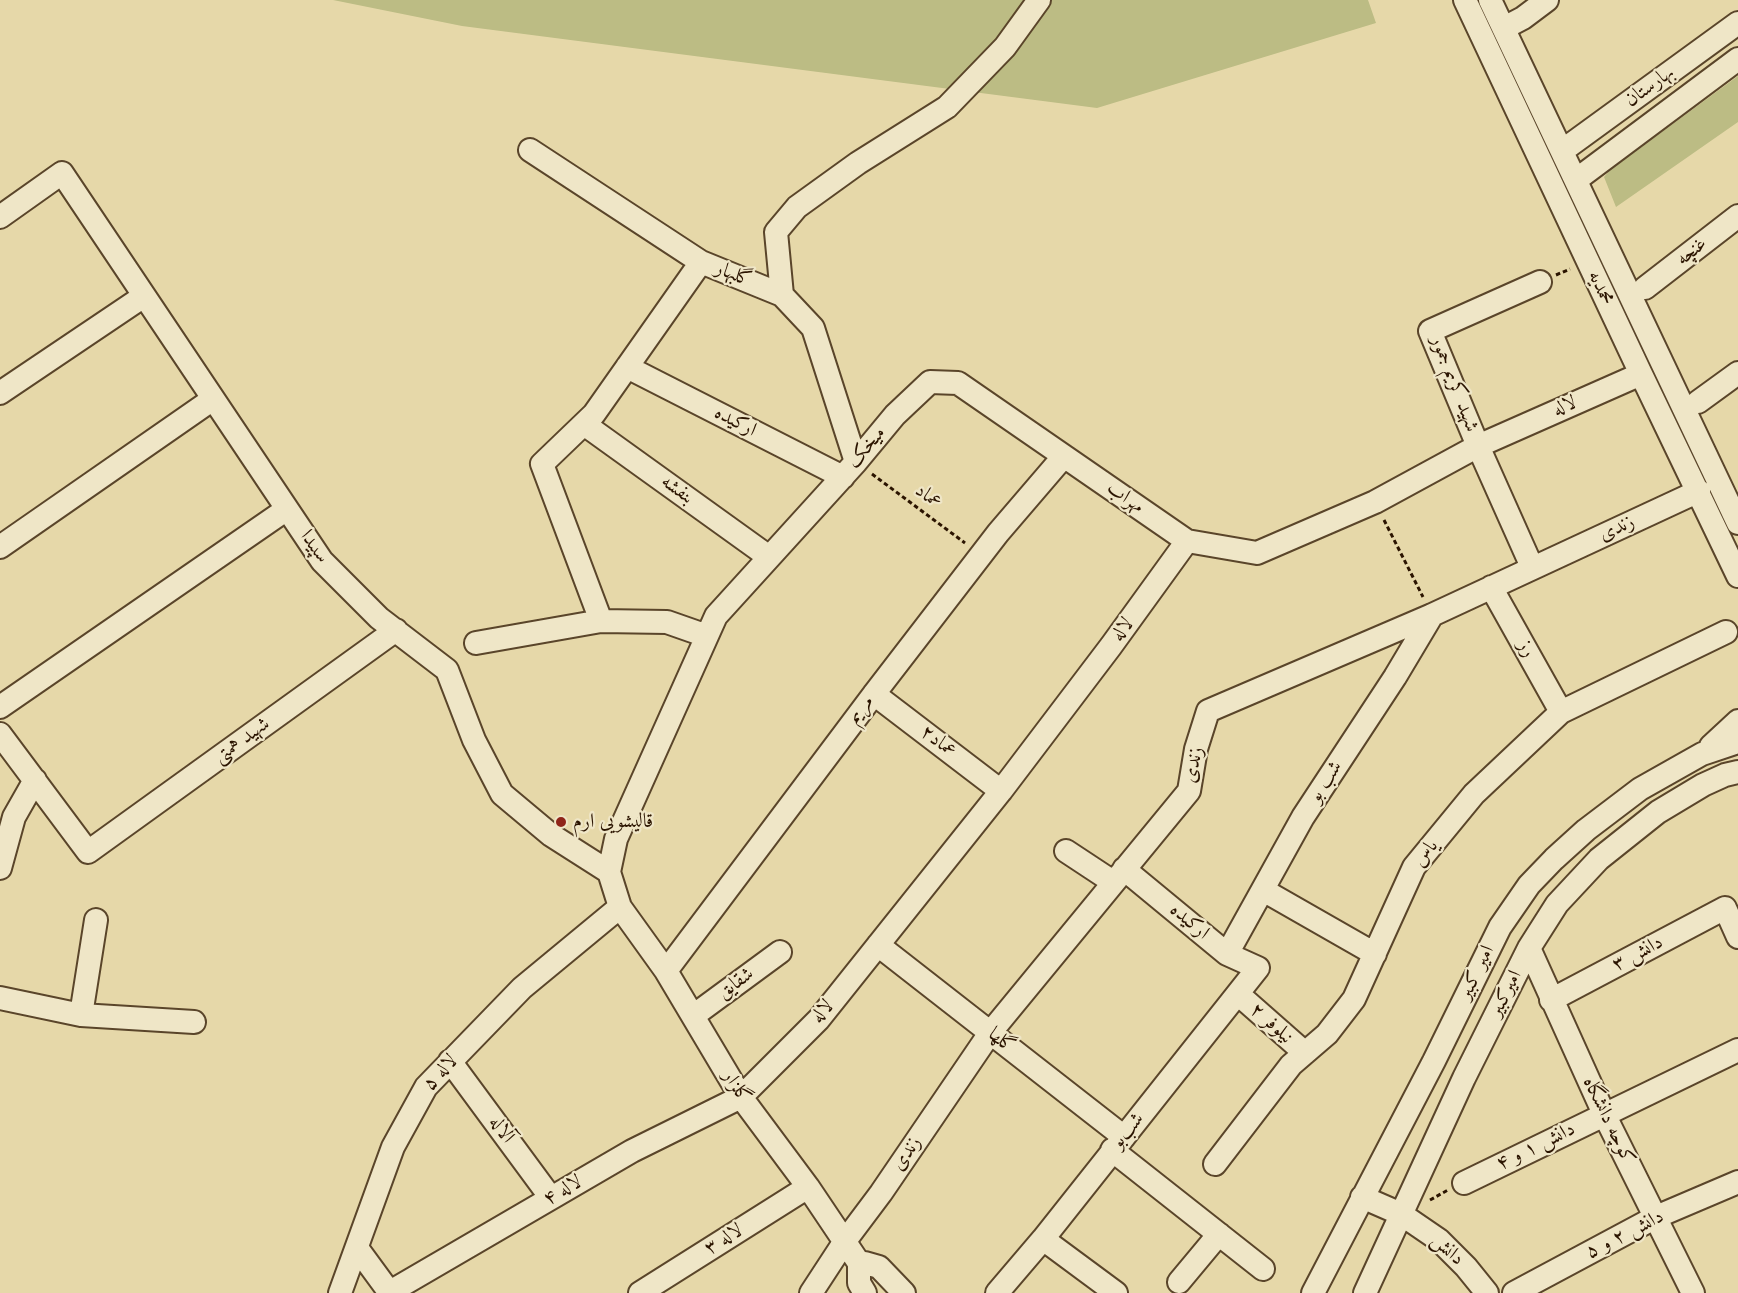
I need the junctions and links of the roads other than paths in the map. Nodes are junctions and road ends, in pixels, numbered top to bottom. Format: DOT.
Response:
graph roads {
  1 [pos="1039,0"];
  2 [pos="1465,0"];
  3 [pos="1490,0"];
  4 [pos="1547,0"];
  5 [pos="1738,23"];
  6 [pos="1504,28"];
  7 [pos="1738,59"];
  8 [pos="530,150"];
  9 [pos="1562,151"];
  10 [pos="1576,180"];
  11 [pos="1738,216"];
  12 [pos="0,217"];
  13 [pos="701,262"];
  14 [pos="1539,282"];
  15 [pos="1645,288"];
  16 [pos="782,295"];
  17 [pos="144,296"];
  18 [pos="627,368"];
  19 [pos="1641,374"];
  20 [pos="1738,374"];
  21 [pos="0,393"];
  22 [pos="213,399"];
  23 [pos="1698,402"];
  24 [pos="584,424"];
  25 [pos="1478,446"];
  26 [pos="1064,456"];
  27 [pos="849,470"];
  28 [pos="1699,491"];
  29 [pos="287,509"];
  30 [pos="1738,523"];
  31 [pos="1187,541"];
  32 [pos="0,547"];
  33 [pos="769,557"];
  34 [pos="1532,567"];
  35 [pos="1738,576"];
  36 [pos="1491,587"];
  37 [pos="1432,615"];
  38 [pos="601,621"];
  39 [pos="396,630"];
  40 [pos="1726,632"];
  41 [pos="707,636"];
  42 [pos="476,644"];
  43 [pos="874,694"];
  44 [pos="0,707"];
  45 [pos="1561,712"];
  46 [pos="1738,721"];
  47 [pos="0,734"];
  48 [pos="1738,742"];
  49 [pos="1702,754"];
  50 [pos="1738,772"];
  51 [pos="35,780"];
  52 [pos="1001,791"];
  53 [pos="1066,851"];
  54 [pos="0,868"];
  55 [pos="609,872"];
  56 [pos="1119,876"];
  57 [pos="1263,890"];
  58 [pos="620,907"];
  59 [pos="96,920"];
  60 [pos="1738,937"];
  61 [pos="878,945"];
  62 [pos="1529,948"];
  63 [pos="780,952"];
  64 [pos="1227,954"];
  65 [pos="1375,954"];
  66 [pos="1258,968"];
  67 [pos="666,971"];
  68 [pos="1238,994"];
  69 [pos="0,998"];
  70 [pos="1551,1000"];
  71 [pos="81,1015"];
  72 [pos="693,1016"];
  73 [pos="194,1022"];
  74 [pos="990,1033"];
  75 [pos="1738,1050"];
  76 [pos="1305,1053"];
  77 [pos="450,1061"];
  78 [pos="741,1097"];
  79 [pos="1604,1114"];
  80 [pos="1118,1144"];
  81 [pos="1215,1164"];
  82 [pos="1738,1182"];
  83 [pos="1464,1183"];
  84 [pos="808,1187"];
  85 [pos="1362,1197"];
  86 [pos="551,1198"];
  87 [pos="1401,1214"];
  88 [pos="1656,1217"];
  89 [pos="1219,1234"];
  90 [pos="1043,1239"];
  91 [pos="844,1241"];
  92 [pos="357,1248"];
  93 [pos="859,1263"];
  94 [pos="1263,1269"];
  95 [pos="1179,1282"];
  96 [pos="390,1292"];
  97 [pos="340,1293"];
  98 [pos="640,1293"];
  99 [pos="811,1293"];
  100 [pos="865,1293"];
  101 [pos="904,1293"];
  102 [pos="997,1293"];
  103 [pos="1116,1293"];
  104 [pos="1313,1293"];
  105 [pos="1365,1293"];
  106 [pos="1486,1293"];
  107 [pos="1514,1293"];
  108 [pos="1693,1293"];
  1 -- 16 [label="street"];
  2 -- 19 [label="street, محمدیه"];
  3 -- 6 [label="street, محمدیه"];
  4 -- 6 [label="street"];
  5 -- 9 [label="street, بهارستان"];
  6 -- 9 [label="street, محمدیه"];
  7 -- 10 [label="street, بهارستان"];
  8 -- 13 [label="street, گلبهار"];
  9 -- 10 [label="street, محمدیه"];
  10 -- 30 [label="street, محمدیه"];
  11 -- 15 [label="street, غنچه"];
  12 -- 17 [label="street, سپیدا"];
  13 -- 16 [label="street, گلبهار"];
  13 -- 18 [label="street"];
  14 -- 25 [label="street, شهید کریم جمور"];
  16 -- 27 [label="street, گلبهار"];
  17 -- 21 [label="street"];
  17 -- 22 [label="street, سپیدا"];
  18 -- 24 [label="street"];
  18 -- 27 [label="street, ارکیده"];
  19 -- 25 [label="street, لاله"];
  19 -- 28 [label="street, محمدیه"];
  20 -- 23 [label="street"];
  22 -- 29 [label="street, سپیدا"];
  22 -- 32 [label="street"];
  24 -- 33 [label="street, بنفشه"];
  24 -- 38 [label="street"];
  25 -- 31 [label="street, لاله"];
  25 -- 34 [label="street"];
  26 -- 27 [label="street, میخک"];
  26 -- 31 [label="street, مهراب"];
  26 -- 43 [label="street, مریم"];
  27 -- 33 [label="street, میخک"];
  28 -- 34 [label="street, زندی"];
  28 -- 35 [label="street, محمدیه"];
  29 -- 39 [label="street, سپیدا"];
  29 -- 44 [label="street"];
  31 -- 52 [label="street, لاله"];
  33 -- 41 [label="street, میخک"];
  34 -- 36 [label="street, زندی"];
  36 -- 37 [label="street, زندی"];
  36 -- 45 [label="street, رز"];
  37 -- 56 [label="street, زندی"];
  37 -- 57 [label="street, شب بو"];
  38 -- 41 [label="street"];
  38 -- 42 [label="street"];
  39 -- 51 [label="street, شهید همتی"];
  39 -- 55 [label="street, سپیدا"];
  40 -- 45 [label="street, یاس"];
  41 -- 55 [label="street, میخک"];
  43 -- 52 [label="street, عماد۲"];
  43 -- 67 [label="street, مریم"];
  45 -- 65 [label="street, یاس"];
  46 -- 49 [label="street"];
  47 -- 51 [label="street"];
  48 -- 49 [label="street, امیر کبیر"];
  49 -- 85 [label="street, امیر کبیر"];
  50 -- 62 [label="street, امیرکبیر"];
  51 -- 54 [label="street"];
  52 -- 61 [label="street, لاله"];
  53 -- 56 [label="street, ارکیده"];
  55 -- 58 [label="street, میخک"];
  56 -- 64 [label="street, ارکیده"];
  56 -- 74 [label="street, زندی"];
  57 -- 64 [label="street, شب بو"];
  57 -- 65 [label="street"];
  58 -- 67 [label="street, گلزار"];
  58 -- 77 [label="street, لاله ۵"];
  59 -- 71 [label="street"];
  60 -- 70 [label="street, دانش ۳"];
  61 -- 74 [label="street, گلها"];
  61 -- 78 [label="street, لاله"];
  62 -- 70 [label="street, کوچه دانشگاه"];
  62 -- 87 [label="street, امیرکبیر"];
  63 -- 72 [label="street, شقایق"];
  64 -- 66 [label="street, ارکیده"];
  65 -- 76 [label="street, یاس"];
  66 -- 68 [label="street, شب‌بو"];
  67 -- 72 [label="street, گلزار"];
  68 -- 76 [label="street, نیلوفر ۲"];
  68 -- 80 [label="street, شب‌بو"];
  69 -- 71 [label="street"];
  70 -- 79 [label="street, کوچه دانشگاه"];
  71 -- 73 [label="street"];
  72 -- 78 [label="street, گلزار"];
  74 -- 80 [label="street, گلها"];
  74 -- 91 [label="street, زندی"];
  75 -- 79 [label="street, دانش ۱ و ۴"];
  76 -- 81 [label="street, یاس"];
  77 -- 86 [label="street, آلاله"];
  77 -- 92 [label="street, لاله ۵"];
  78 -- 84 [label="street, گلزار"];
  78 -- 86 [label="street, لاله ۴"];
  79 -- 83 [label="street, دانش ۱ و ۴"];
  79 -- 88 [label="street, کوچه دانشگاه"];
  80 -- 89 [label="street, گلها"];
  80 -- 90 [label="street, شب‌بو"];
  82 -- 88 [label="street, دانش ۲ و ۵"];
  84 -- 91 [label="street, گلزار"];
  84 -- 98 [label="street, لاله ۳"];
  85 -- 87 [label="street, دانش"];
  85 -- 104 [label="street, امیر کبیر"];
  86 -- 96 [label="street, لاله ۴"];
  87 -- 105 [label="street, امیرکبیر"];
  87 -- 106 [label="street, دانش"];
  88 -- 107 [label="street, دانش ۲ و ۵"];
  88 -- 108 [label="street, کوچه دانشگاه"];
  89 -- 94 [label="street, گلها"];
  89 -- 95 [label="street"];
  90 -- 102 [label="street, شب‌بو"];
  90 -- 103 [label="street"];
  91 -- 93 [label="street, گلزار"];
  91 -- 99 [label="street, زندی"];
  92 -- 96 [label="street"];
  92 -- 97 [label="street, لاله ۵"];
  93 -- 100 [label="street, گلزار"];
  93 -- 101 [label="street"];
}
